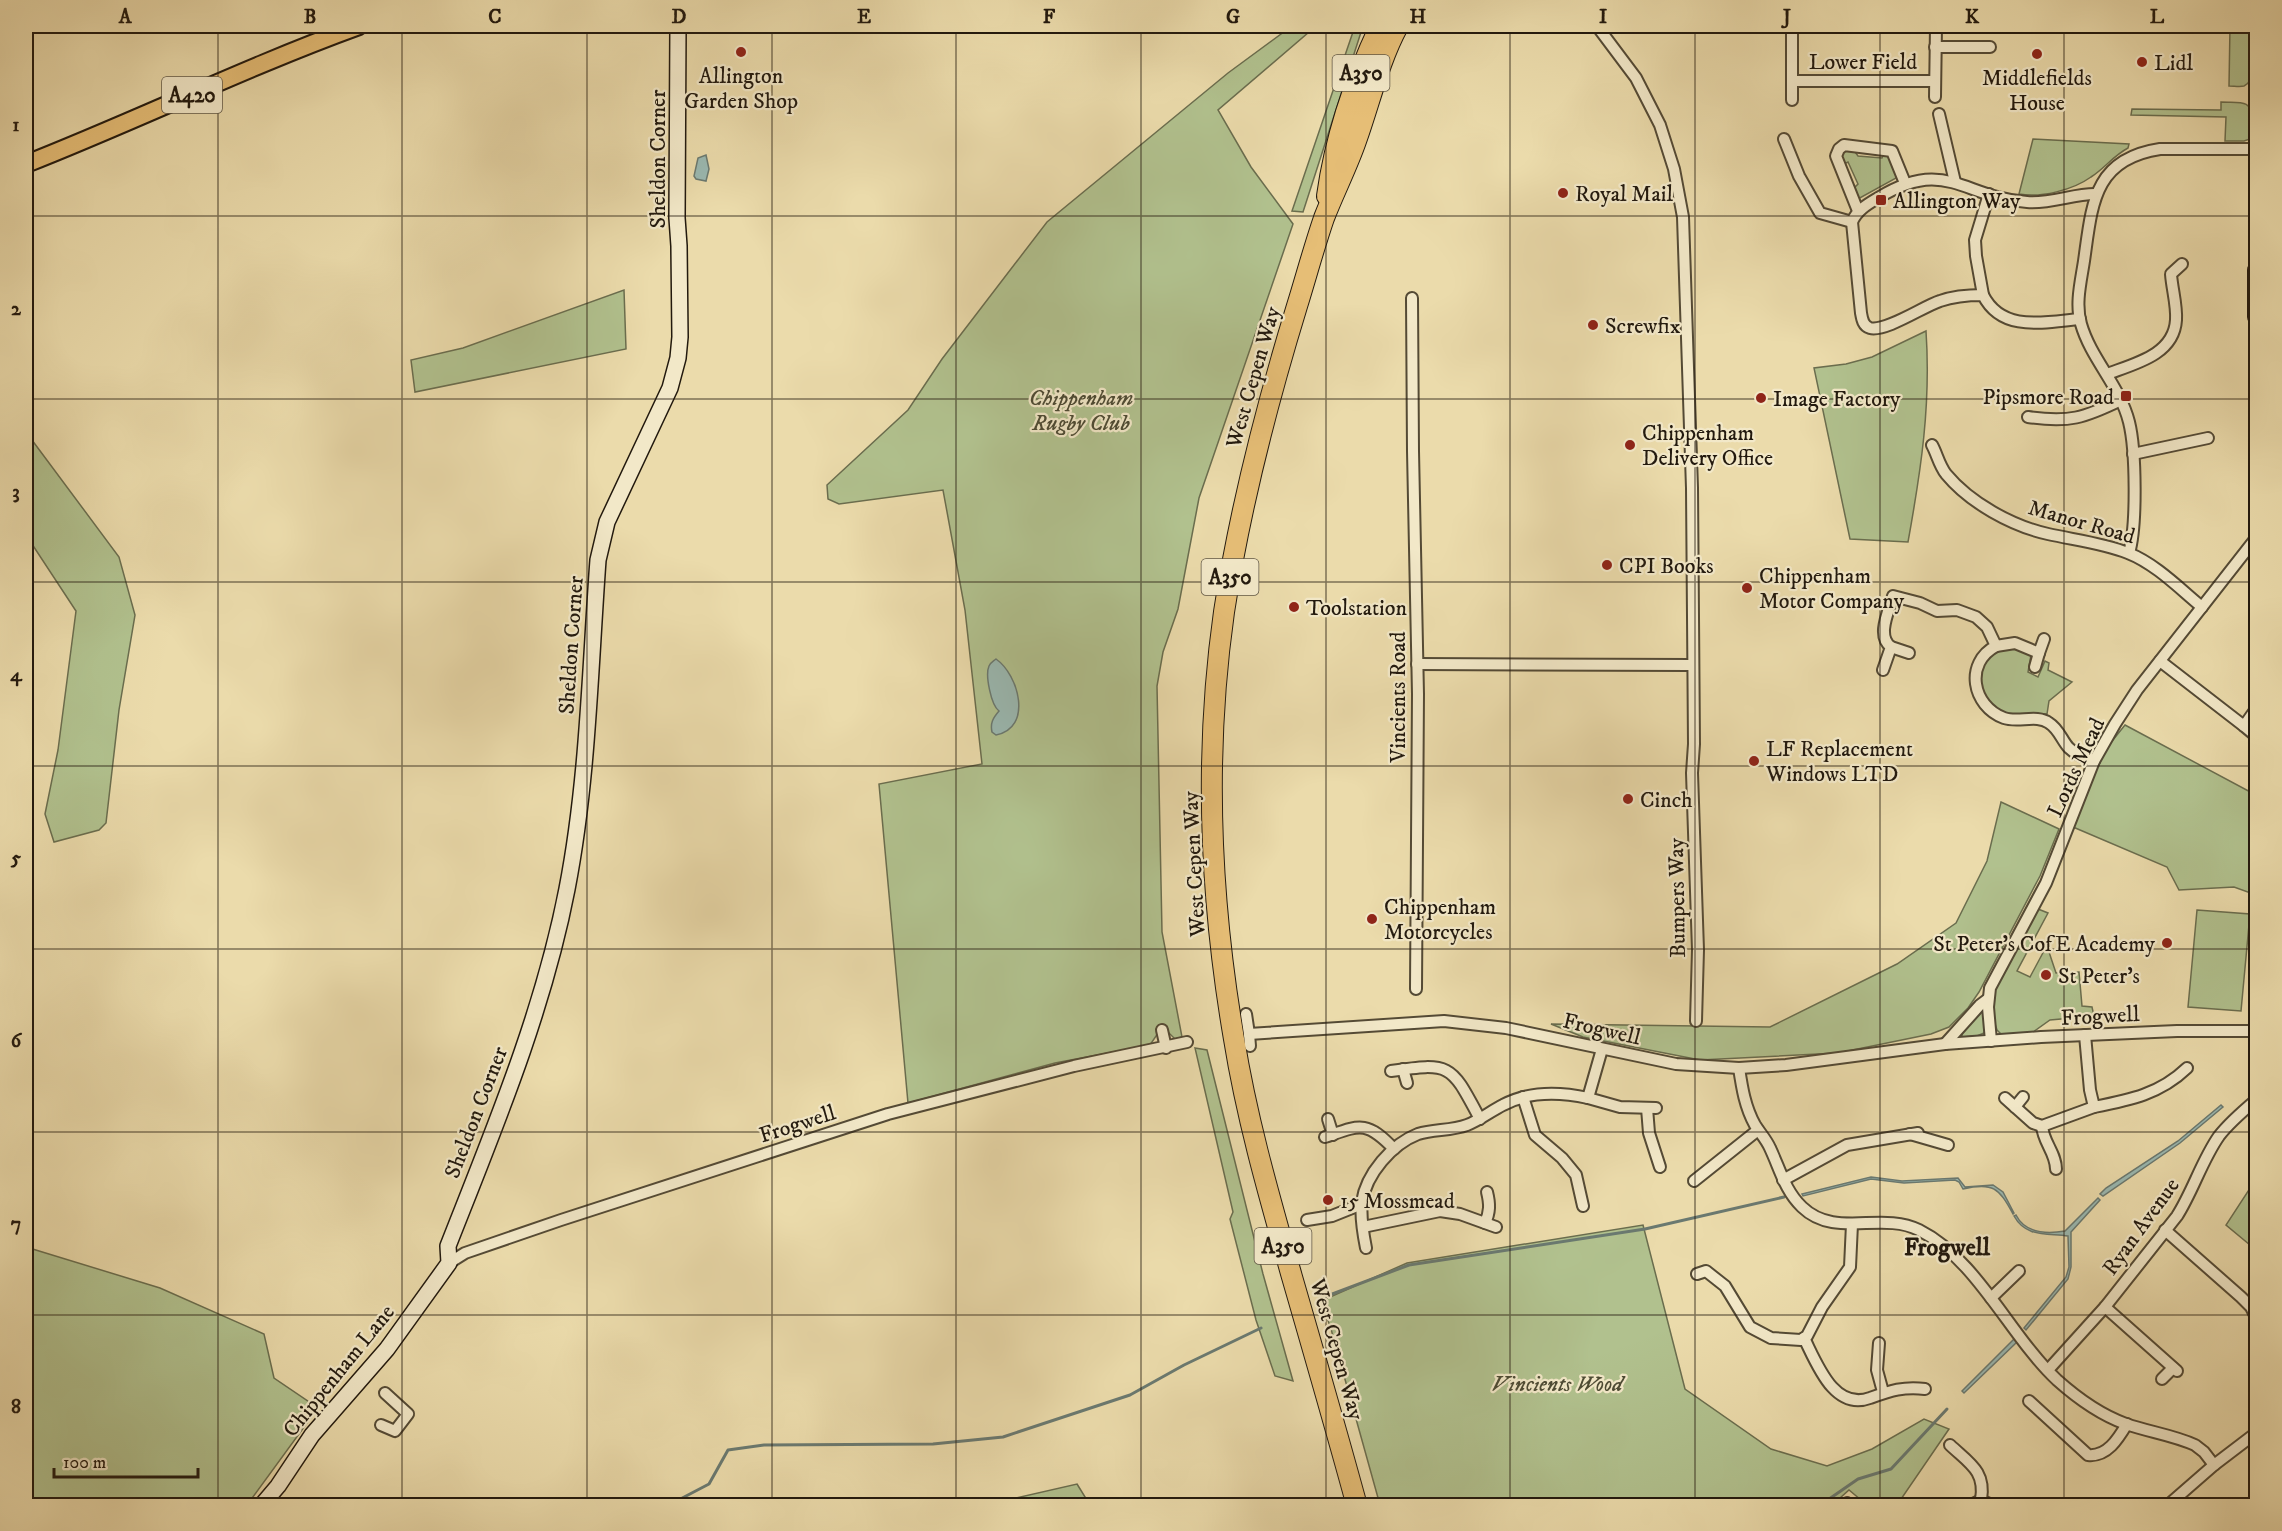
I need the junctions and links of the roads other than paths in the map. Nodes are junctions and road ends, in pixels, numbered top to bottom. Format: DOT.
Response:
graph roads {
  1 [pos="359,26"];
  2 [pos="678,26"];
  3 [pos="1380,26"];
  4 [pos="1398,26"];
  5 [pos="1597,26"];
  6 [pos="1792,26"];
  7 [pos="1936,26"];
  8 [pos="1935,47"];
  9 [pos="1990,47"];
  10 [pos="1792,81"];
  11 [pos="1934,81"];
  12 [pos="1935,97"];
  13 [pos="1792,100"];
  14 [pos="1939,114"];
  15 [pos="1784,139"];
  16 [pos="2256,149"];
  17 [pos="26,165"];
  18 [pos="1954,182"];
  19 [pos="1905,183"];
  20 [pos="1989,194"];
  21 [pos="2095,194"];
  22 [pos="1858,211"];
  23 [pos="1325,216"];
  24 [pos="1852,222"];
  25 [pos="2182,264"];
  26 [pos="2256,270"];
  27 [pos="2256,277"];
  28 [pos="1983,295"];
  29 [pos="1412,298"];
  30 [pos="2256,317"];
  31 [pos="2080,319"];
  32 [pos="2107,374"];
  33 [pos="2121,400"];
  34 [pos="2028,417"];
  35 [pos="2208,438"];
  36 [pos="1932,445"];
  37 [pos="2133,454"];
  38 [pos="2256,538"];
  39 [pos="2129,553"];
  40 [pos="1896,584"];
  41 [pos="1893,596"];
  42 [pos="2202,607"];
  43 [pos="2044,639"];
  44 [pos="1996,646"];
  45 [pos="1891,647"];
  46 [pos="1909,653"];
  47 [pos="2039,653"];
  48 [pos="2160,661"];
  49 [pos="1417,664"];
  50 [pos="1692,665"];
  51 [pos="2035,667"];
  52 [pos="1884,670"];
  53 [pos="2256,709"];
  54 [pos="2244,726"];
  55 [pos="2256,736"];
  56 [pos="2094,761"];
  57 [pos="1416,989"];
  58 [pos="1988,999"];
  59 [pos="1246,1014"];
  60 [pos="1696,1021"];
  61 [pos="1162,1030"];
  62 [pos="2256,1031"];
  63 [pos="1249,1034"];
  64 [pos="2085,1035"];
  65 [pos="1991,1041"];
  66 [pos="1187,1042"];
  67 [pos="1945,1044"];
  68 [pos="1250,1046"];
  69 [pos="1166,1048"];
  70 [pos="1602,1049"];
  71 [pos="1739,1068"];
  72 [pos="2187,1068"];
  73 [pos="1403,1069"];
  74 [pos="1391,1071"];
  75 [pos="1407,1083"];
  76 [pos="1523,1097"];
  77 [pos="2023,1097"];
  78 [pos="1588,1098"];
  79 [pos="2005,1098"];
  80 [pos="2256,1100"];
  81 [pos="2015,1107"];
  82 [pos="2094,1107"];
  83 [pos="1328,1119"];
  84 [pos="1480,1119"];
  85 [pos="2042,1126"];
  86 [pos="1758,1130"];
  87 [pos="1948,1145"];
  88 [pos="1394,1149"];
  89 [pos="1655,1162"];
  90 [pos="2056,1169"];
  91 [pos="1783,1180"];
  92 [pos="1694,1182"];
  93 [pos="1487,1192"];
  94 [pos="1362,1204"];
  95 [pos="1583,1206"];
  96 [pos="1307,1220"];
  97 [pos="1485,1223"];
  98 [pos="1852,1224"];
  99 [pos="1363,1227"];
  100 [pos="1496,1227"];
  101 [pos="2165,1230"];
  102 [pos="1366,1248"];
  103 [pos="449,1263"];
  104 [pos="1703,1269"];
  105 [pos="2012,1274"];
  106 [pos="1991,1298"];
  107 [pos="2105,1307"];
  108 [pos="2256,1317"];
  109 [pos="1804,1338"];
  110 [pos="1881,1349"];
  111 [pos="2048,1370"];
  112 [pos="2162,1379"];
  113 [pos="1920,1386"];
  114 [pos="1883,1392"];
  115 [pos="385,1393"];
  116 [pos="2035,1403"];
  117 [pos="2127,1424"];
  118 [pos="381,1425"];
  119 [pos="2256,1433"];
  120 [pos="1950,1445"];
  121 [pos="2214,1465"];
  122 [pos="1982,1500"];
  123 [pos="261,1506"];
  124 [pos="1357,1506"];
  125 [pos="1969,1506"];
  126 [pos="1994,1506"];
  127 [pos="2166,1506"];
  1 -- 17 [label="main road, A420"];
  2 -- 103 [label="street, Sheldon Corner"];
  3 -- 23 [label="highway, West Cepen Way / A350"];
  4 -- 23 [label="highway, West Cepen Way / A350"];
  5 -- 50 [label="street, Bumpers Way"];
  6 -- 10 [label="street"];
  7 -- 8 [label="street"];
  8 -- 9 [label="street"];
  8 -- 11 [label="street"];
  10 -- 11 [label="street, Lower Field"];
  10 -- 13 [label="street"];
  11 -- 12 [label="street"];
  14 -- 18 [label="street"];
  15 -- 24 [label="street"];
  16 -- 21 [label="street"];
  18 -- 19 [label="street"];
  18 -- 20 [label="street"];
  19 -- 22 [label="street"];
  19 -- 22 [label="street"];
  20 -- 21 [label="street"];
  20 -- 28 [label="street"];
  21 -- 31 [label="street"];
  22 -- 24 [label="street"];
  23 -- 124 [label="highway, West Cepen Way / A350"];
  24 -- 28 [label="street"];
  25 -- 32 [label="street"];
  26 -- 27 [label="street"];
  27 -- 30 [label="street"];
  28 -- 31 [label="street"];
  29 -- 49 [label="street, Vincients Road"];
  31 -- 32 [label="street"];
  32 -- 33 [label="street"];
  33 -- 34 [label="street"];
  33 -- 37 [label="street"];
  35 -- 37 [label="street"];
  36 -- 39 [label="street, Manor Road"];
  37 -- 39 [label="street"];
  38 -- 42 [label="street, Lords Mead"];
  39 -- 42 [label="street, Manor Road"];
  40 -- 41 [label="street"];
  41 -- 44 [label="street"];
  41 -- 45 [label="street"];
  42 -- 48 [label="street, Lords Mead"];
  43 -- 47 [label="street"];
  44 -- 47 [label="street"];
  44 -- 56 [label="street"];
  45 -- 46 [label="street"];
  45 -- 52 [label="street"];
  47 -- 51 [label="street"];
  48 -- 54 [label="street"];
  48 -- 56 [label="street, Lords Mead"];
  49 -- 50 [label="street"];
  49 -- 57 [label="street, Vincients Road"];
  50 -- 60 [label="street, Bumpers Way"];
  53 -- 54 [label="street"];
  54 -- 55 [label="street"];
  56 -- 58 [label="street, Lords Mead"];
  58 -- 65 [label="street, Lords Mead"];
  58 -- 67 [label="street"];
  59 -- 63 [label="street"];
  61 -- 69 [label="street"];
  62 -- 64 [label="street, Frogwell"];
  63 -- 68 [label="street"];
  63 -- 70 [label="street, Frogwell"];
  64 -- 65 [label="street, Frogwell"];
  64 -- 82 [label="street"];
  65 -- 67 [label="street, Frogwell"];
  66 -- 69 [label="street, Frogwell"];
  67 -- 71 [label="street, Frogwell"];
  69 -- 103 [label="street, Frogwell"];
  70 -- 71 [label="street, Frogwell"];
  70 -- 78 [label="street"];
  71 -- 86 [label="street"];
  72 -- 82 [label="street"];
  73 -- 74 [label="street"];
  73 -- 75 [label="street"];
  73 -- 84 [label="street"];
  76 -- 78 [label="street"];
  76 -- 84 [label="street"];
  76 -- 95 [label="street"];
  77 -- 81 [label="street"];
  78 -- 89 [label="street"];
  79 -- 81 [label="street"];
  80 -- 101 [label="street, Ryan Avenue"];
  81 -- 85 [label="street"];
  82 -- 85 [label="street"];
  83 -- 88 [label="street"];
  84 -- 88 [label="street"];
  85 -- 90 [label="street"];
  86 -- 91 [label="street"];
  86 -- 92 [label="street"];
  87 -- 91 [label="street"];
  88 -- 94 [label="street"];
  91 -- 98 [label="street"];
  93 -- 97 [label="street"];
  94 -- 96 [label="street"];
  94 -- 99 [label="street"];
  97 -- 99 [label="street"];
  97 -- 100 [label="street"];
  98 -- 106 [label="street"];
  98 -- 109 [label="street"];
  99 -- 102 [label="street"];
  101 -- 107 [label="street, Ryan Avenue"];
  101 -- 108 [label="street"];
  103 -- 123 [label="street, Chippenham Lane"];
  104 -- 109 [label="street"];
  105 -- 106 [label="street"];
  106 -- 111 [label="street"];
  107 -- 111 [label="street, Ryan Avenue"];
  107 -- 112 [label="street"];
  109 -- 114 [label="street"];
  110 -- 114 [label="street"];
  111 -- 117 [label="street"];
  113 -- 114 [label="street"];
  115 -- 118 [label="street"];
  116 -- 117 [label="street"];
  117 -- 121 [label="street"];
  119 -- 121 [label="street"];
  120 -- 122 [label="street"];
  121 -- 127 [label="street"];
  122 -- 125 [label="street"];
  122 -- 126 [label="street"];
}
